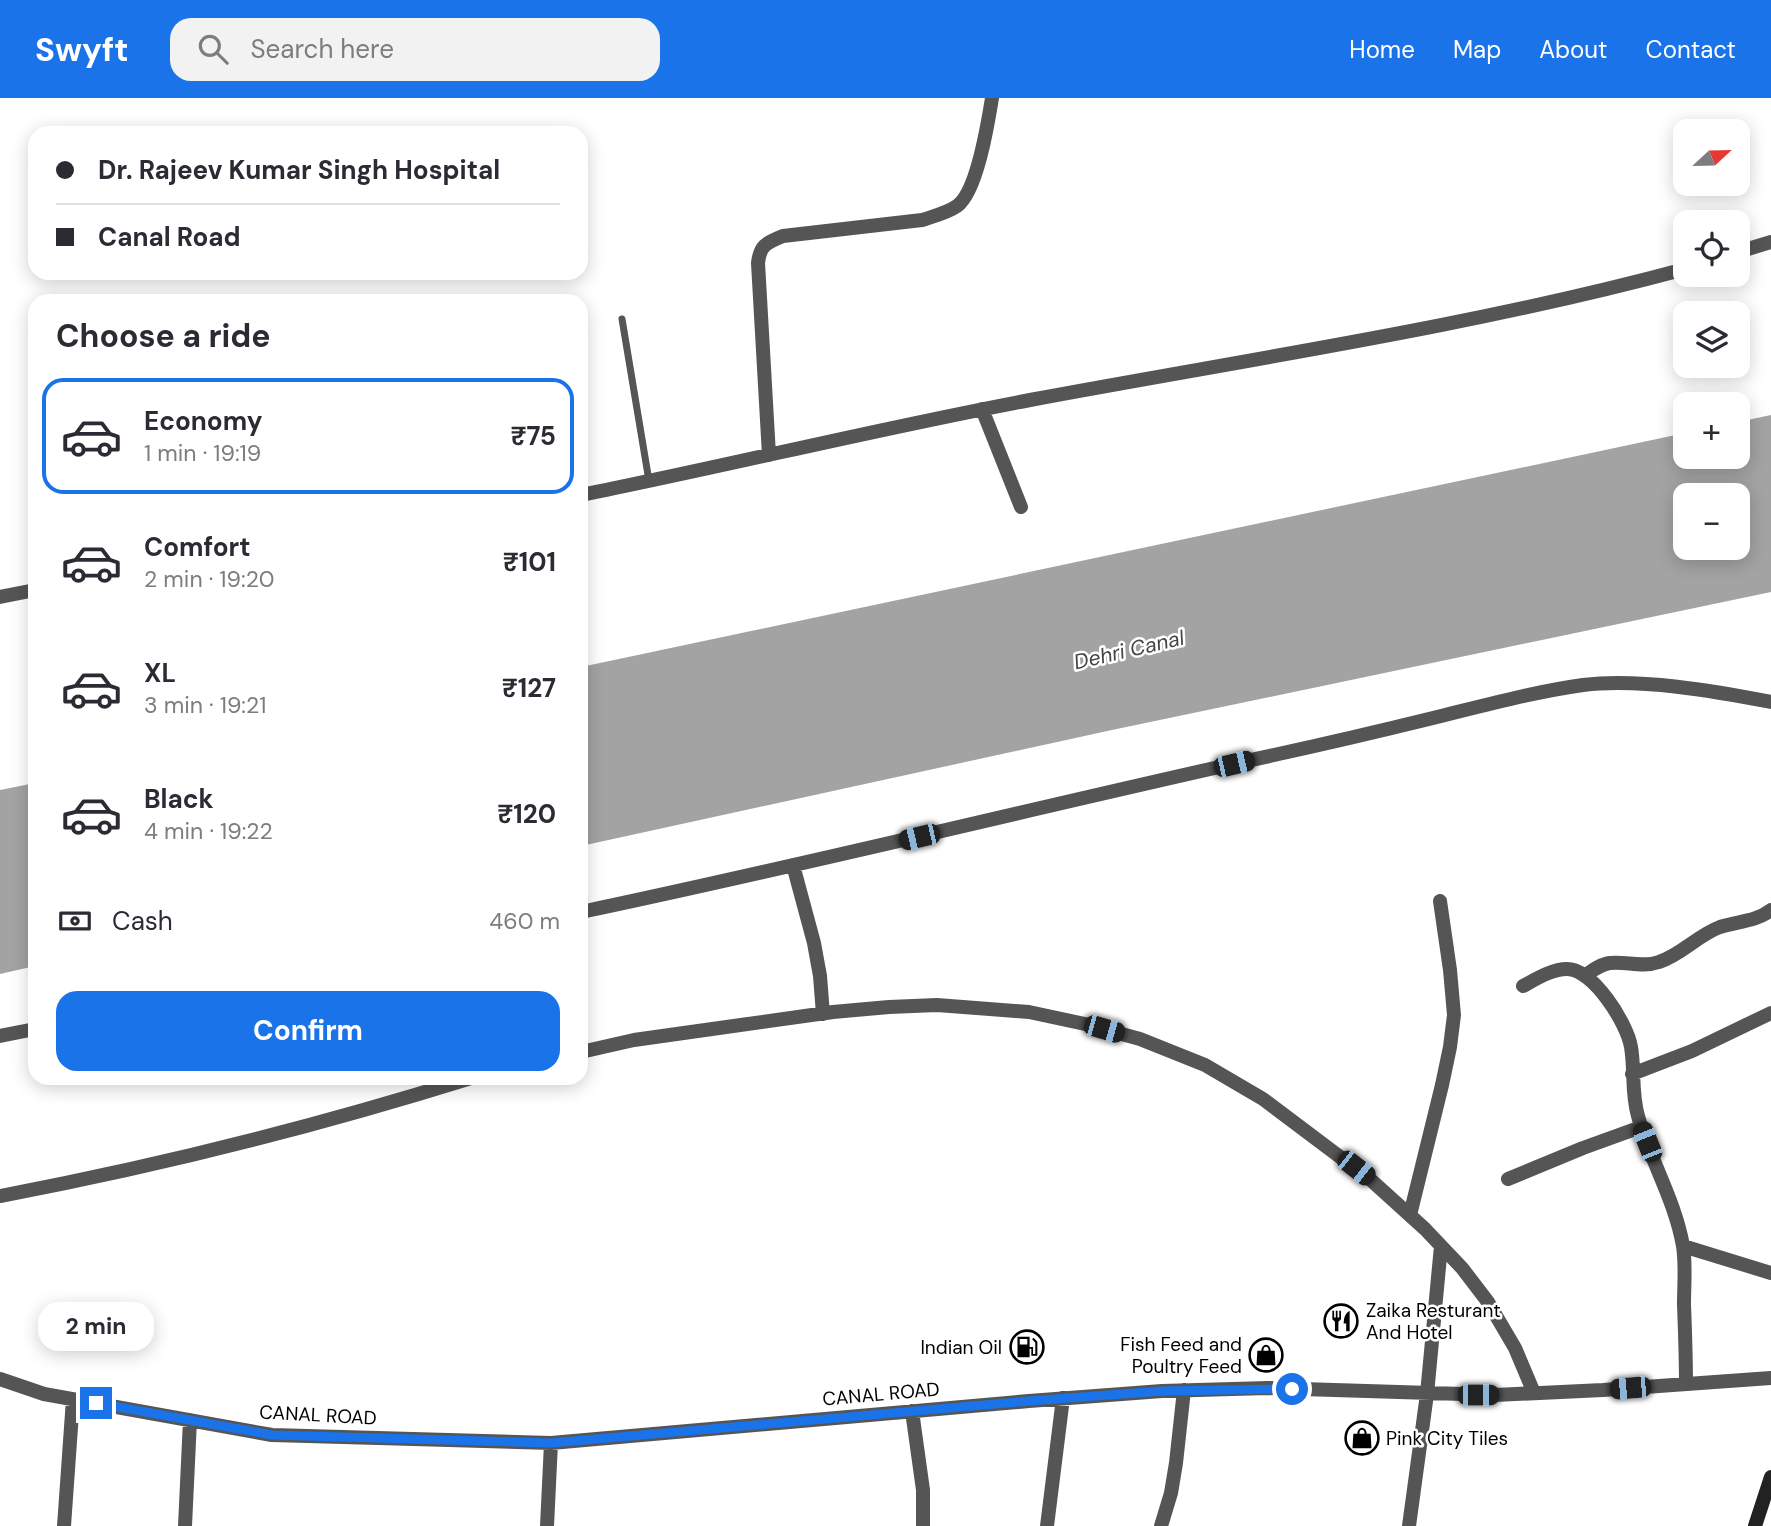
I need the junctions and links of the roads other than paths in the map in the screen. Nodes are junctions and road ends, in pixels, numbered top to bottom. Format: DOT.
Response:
graph roads {
  1 [pos="992,98"];
  2 [pos="1771,242"];
  3 [pos="1750,248"];
  4 [pos="1673,272"];
  5 [pos="622,319"];
  6 [pos="982,409"];
  7 [pos="769,456"];
  8 [pos="649,481"];
  9 [pos="588,494"];
  10 [pos="1021,507"];
  11 [pos="28,591"];
  12 [pos="0,597"];
  13 [pos="1771,702"];
  14 [pos="793,866"];
  15 [pos="1440,901"];
  16 [pos="588,910"];
  17 [pos="1771,910"];
  18 [pos="1586,975"];
  19 [pos="1523,986"];
  20 [pos="1771,1013"];
  21 [pos="823,1014"];
  22 [pos="28,1030"];
  23 [pos="0,1036"];
  24 [pos="588,1051"];
  25 [pos="1632,1074"];
  26 [pos="448,1085"];
  27 [pos="1641,1127"];
  28 [pos="1508,1179"];
  29 [pos="0,1196"];
  30 [pos="1410,1215"];
  31 [pos="1441,1246"];
  32 [pos="1683,1247"];
  33 [pos="1771,1273"];
  34 [pos="1771,1378"];
  35 [pos="0,1379"];
  36 [pos="1686,1384"];
  37 [pos="1184,1390"];
  38 [pos="1534,1393"];
  39 [pos="1427,1394"];
  40 [pos="1062,1398"];
  41 [pos="73,1399"];
  42 [pos="912,1411"];
  43 [pos="190,1420"];
  44 [pos="551,1443"];
  45 [pos="1771,1477"];
  46 [pos="64,1526"];
  47 [pos="186,1526"];
  48 [pos="547,1526"];
  49 [pos="923,1526"];
  50 [pos="1046,1526"];
  51 [pos="1161,1526"];
  52 [pos="1409,1526"];
  53 [pos="1755,1526"];
  1 -- 7 [label="street"];
  2 -- 3 [label="street"];
  4 -- 6 [label="street"];
  5 -- 8 [label="lane"];
  6 -- 7 [label="street"];
  6 -- 10 [label="street"];
  7 -- 8 [label="street"];
  8 -- 9 [label="street"];
  11 -- 12 [label="street"];
  13 -- 14 [label="street"];
  14 -- 16 [label="street"];
  14 -- 21 [label="street"];
  15 -- 30 [label="street"];
  17 -- 18 [label="street"];
  18 -- 19 [label="street"];
  18 -- 25 [label="street"];
  20 -- 25 [label="street"];
  21 -- 24 [label="street"];
  21 -- 30 [label="street"];
  22 -- 23 [label="street"];
  25 -- 27 [label="street"];
  26 -- 29 [label="street"];
  27 -- 28 [label="street"];
  27 -- 32 [label="street"];
  30 -- 31 [label="street"];
  31 -- 38 [label="street"];
  31 -- 39 [label="street"];
  32 -- 33 [label="street"];
  32 -- 36 [label="street"];
  34 -- 36 [label="street, CANAL ROAD"];
  35 -- 41 [label="street, CANAL ROAD"];
  36 -- 38 [label="street, CANAL ROAD"];
  37 -- 39 [label="street, CANAL ROAD"];
  37 -- 40 [label="street, CANAL ROAD"];
  37 -- 51 [label="street"];
  38 -- 39 [label="street, CANAL ROAD"];
  39 -- 52 [label="street"];
  40 -- 42 [label="street, CANAL ROAD"];
  40 -- 50 [label="street"];
  41 -- 43 [label="street, CANAL ROAD"];
  41 -- 46 [label="street"];
  42 -- 44 [label="street, CANAL ROAD"];
  42 -- 49 [label="street"];
  43 -- 44 [label="street, CANAL ROAD"];
  43 -- 47 [label="street"];
  44 -- 48 [label="street"];
  45 -- 53 [label="main road"];
}
